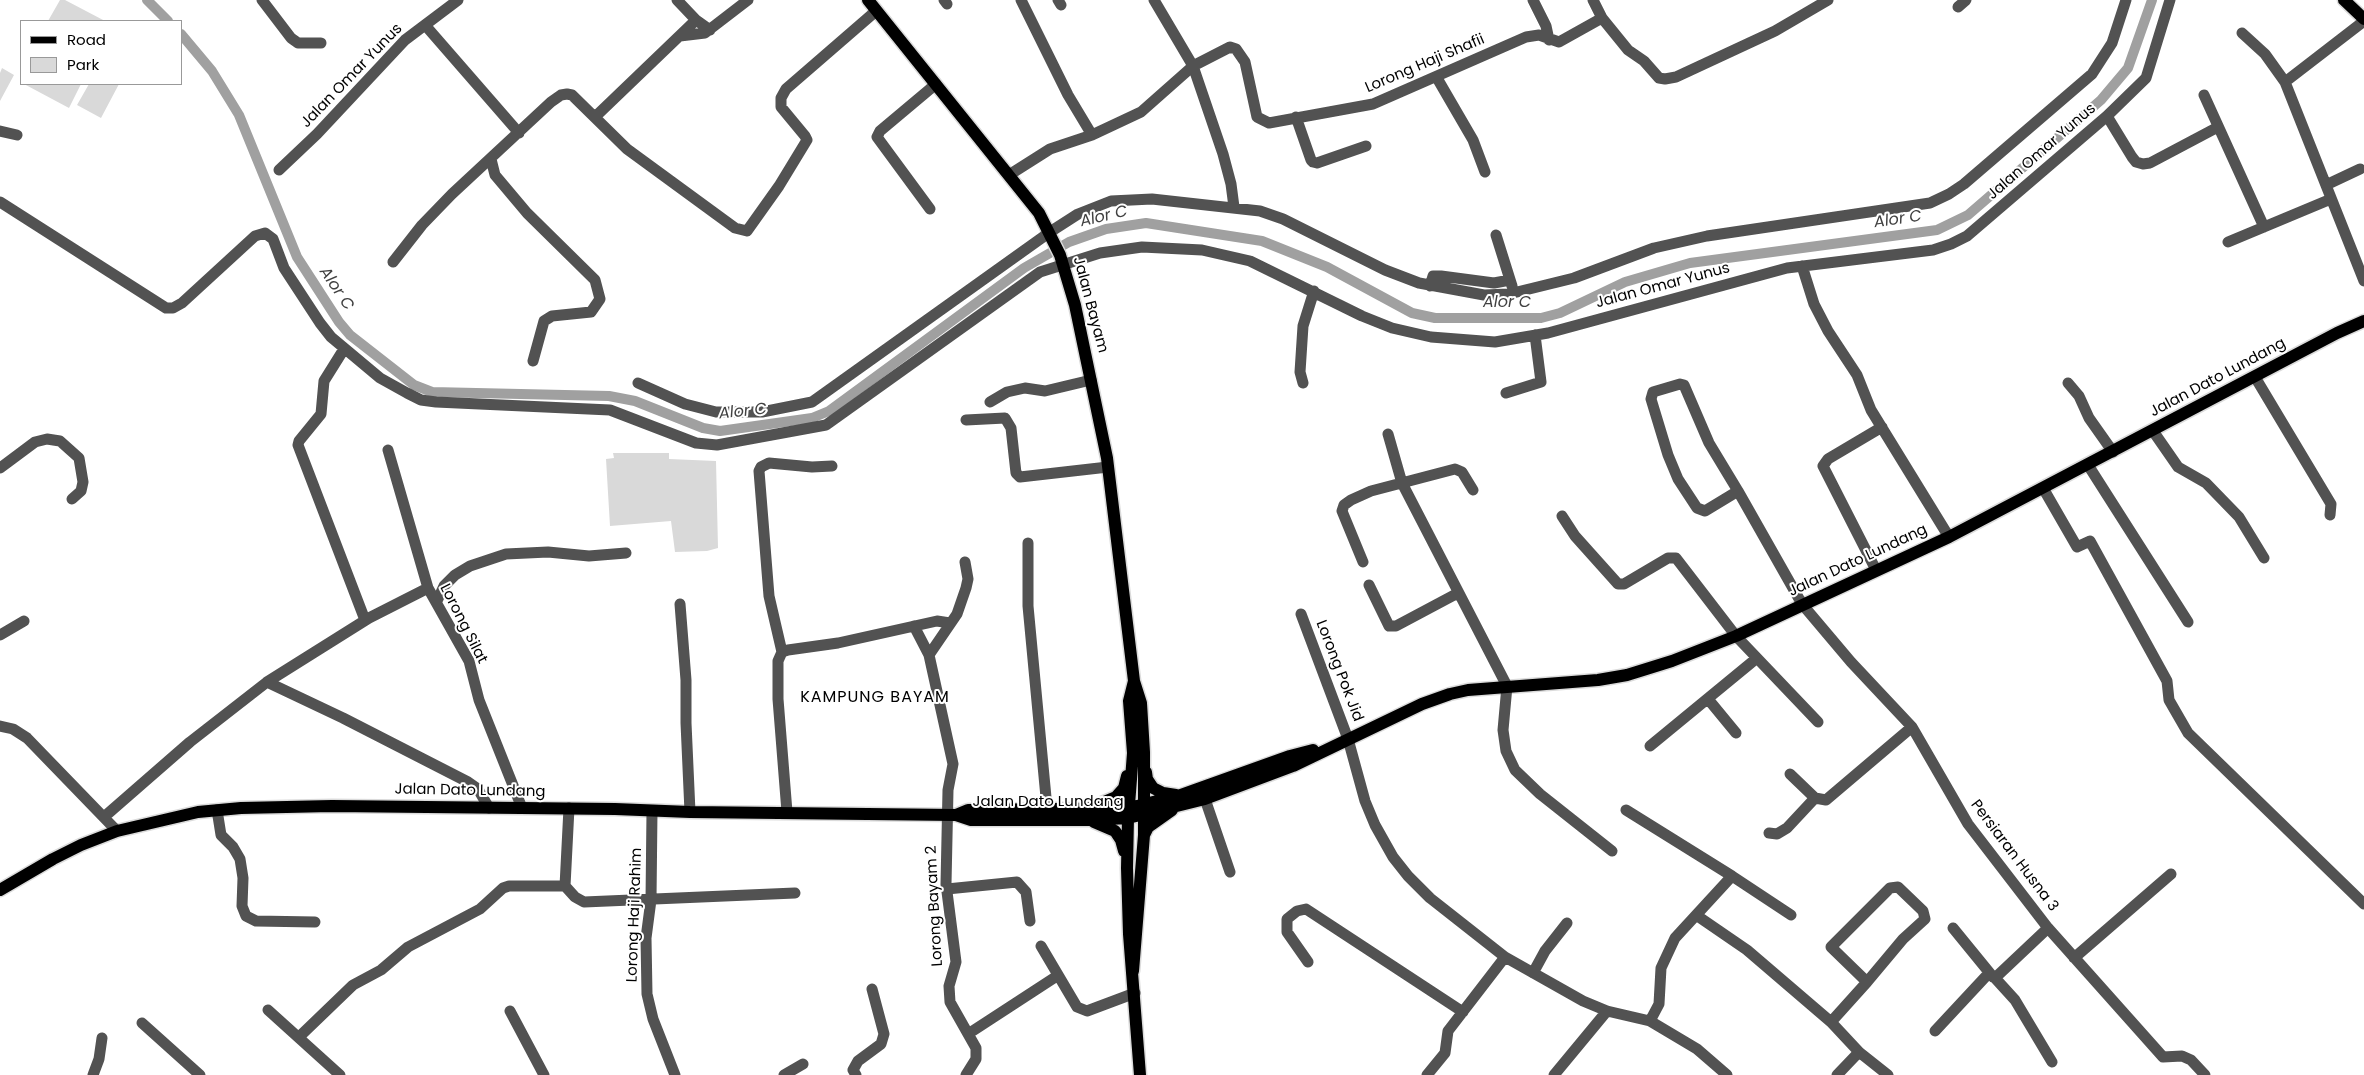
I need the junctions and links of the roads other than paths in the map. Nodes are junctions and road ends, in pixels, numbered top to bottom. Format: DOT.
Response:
graph roads {
  1 [pos="262,0"];
  2 [pos="458,0"];
  3 [pos="678,0"];
  4 [pos="748,0"];
  5 [pos="868,0"];
  6 [pos="1021,0"];
  7 [pos="1154,0"];
  8 [pos="1533,0"];
  9 [pos="1593,0"];
  10 [pos="1828,0"];
  11 [pos="2126,0"];
  12 [pos="2170,0"];
  13 [pos="2344,0"];
  14 [pos="876,11"];
  15 [pos="1602,18"];
  16 [pos="696,20"];
  17 [pos="2364,20"];
  18 [pos="425,25"];
  19 [pos="710,30"];
  20 [pos="2242,33"];
  21 [pos="680,36"];
  22 [pos="1549,40"];
  23 [pos="321,43"];
  24 [pos="1194,66"];
  25 [pos="1436,78"];
  26 [pos="2285,82"];
  27 [pos="936,84"];
  28 [pos="2204,95"];
  29 [pos="2106,116"];
  30 [pos="595,117"];
  31 [pos="1296,117"];
  32 [pos="2218,127"];
  33 [pos="0,131"];
  34 [pos="519,133"];
  35 [pos="17,134"];
  36 [pos="1092,135"];
  37 [pos="1366,146"];
  38 [pos="491,159"];
  39 [pos="2360,169"];
  40 [pos="278,170"];
  41 [pos="1485,172"];
  42 [pos="1010,175"];
  43 [pos="2326,185"];
  44 [pos="2331,199"];
  45 [pos="0,202"];
  46 [pos="1234,207"];
  47 [pos="930,209"];
  48 [pos="2264,227"];
  49 [pos="1051,234"];
  50 [pos="1496,235"];
  51 [pos="2228,242"];
  52 [pos="1061,260"];
  53 [pos="393,262"];
  54 [pos="1802,266"];
  55 [pos="1510,280"];
  56 [pos="2364,281"];
  57 [pos="1430,286"];
  58 [pos="1314,291"];
  59 [pos="1514,293"];
  60 [pos="2364,321"];
  61 [pos="1534,335"];
  62 [pos="344,349"];
  63 [pos="534,361"];
  64 [pos="2254,377"];
  65 [pos="1091,380"];
  66 [pos="638,383"];
  67 [pos="1302,383"];
  68 [pos="2068,383"];
  69 [pos="1506,393"];
  70 [pos="990,402"];
  71 [pos="966,420"];
  72 [pos="1882,428"];
  73 [pos="2153,431"];
  74 [pos="1388,434"];
  75 [pos="388,450"];
  76 [pos="2113,452"];
  77 [pos="2088,465"];
  78 [pos="832,466"];
  79 [pos="0,468"];
  80 [pos="1108,468"];
  81 [pos="1402,483"];
  82 [pos="2043,488"];
  83 [pos="1473,490"];
  84 [pos="1738,491"];
  85 [pos="72,499"];
  86 [pos="2330,515"];
  87 [pos="1562,516"];
  88 [pos="1949,537"];
  89 [pos="1028,543"];
  90 [pos="626,553"];
  91 [pos="2264,558"];
  92 [pos="965,562"];
  93 [pos="1363,562"];
  94 [pos="1876,570"];
  95 [pos="1369,584"];
  96 [pos="428,588"];
  97 [pos="1458,593"];
  98 [pos="437,601"];
  99 [pos="680,604"];
  100 [pos="1802,604"];
  101 [pos="1301,614"];
  102 [pos="365,620"];
  103 [pos="24,621"];
  104 [pos="2188,622"];
  105 [pos="950,623"];
  106 [pos="914,626"];
  107 [pos="0,634"];
  108 [pos="1736,636"];
  109 [pos="782,652"];
  110 [pos="929,655"];
  111 [pos="1757,658"];
  112 [pos="267,682"];
  113 [pos="1506,686"];
  114 [pos="1708,699"];
  115 [pos="1818,722"];
  116 [pos="0,726"];
  117 [pos="1912,728"];
  118 [pos="1736,732"];
  119 [pos="1342,741"];
  120 [pos="1650,746"];
  121 [pos="1138,753"];
  122 [pos="1790,774"];
  123 [pos="1815,798"];
  124 [pos="1183,799"];
  125 [pos="1205,799"];
  126 [pos="489,808"];
  127 [pos="522,808"];
  128 [pos="569,808"];
  129 [pos="1047,808"];
  130 [pos="1142,809"];
  131 [pos="217,810"];
  132 [pos="1626,810"];
  133 [pos="652,811"];
  134 [pos="690,812"];
  135 [pos="787,812"];
  136 [pos="1129,813"];
  137 [pos="1087,814"];
  138 [pos="952,815"];
  139 [pos="104,817"];
  140 [pos="117,831"];
  141 [pos="1769,833"];
  142 [pos="1144,836"];
  143 [pos="1612,851"];
  144 [pos="1127,868"];
  145 [pos="1230,872"];
  146 [pos="2171,874"];
  147 [pos="1732,876"];
  148 [pos="566,886"];
  149 [pos="947,889"];
  150 [pos="0,890"];
  151 [pos="795,893"];
  152 [pos="651,900"];
  153 [pos="2364,904"];
  154 [pos="1696,915"];
  155 [pos="1791,915"];
  156 [pos="1030,921"];
  157 [pos="315,922"];
  158 [pos="1567,924"];
  159 [pos="1953,928"];
  160 [pos="2048,928"];
  161 [pos="1041,946"];
  162 [pos="1505,957"];
  163 [pos="2074,958"];
  164 [pos="1308,962"];
  165 [pos="1133,970"];
  166 [pos="1533,973"];
  167 [pos="1992,975"];
  168 [pos="1057,976"];
  169 [pos="1867,982"];
  170 [pos="872,989"];
  171 [pos="1135,993"];
  172 [pos="268,1010"];
  173 [pos="510,1011"];
  174 [pos="1606,1011"];
  175 [pos="1463,1012"];
  176 [pos="1650,1021"];
  177 [pos="1831,1022"];
  178 [pos="142,1024"];
  179 [pos="1935,1031"];
  180 [pos="968,1034"];
  181 [pos="299,1037"];
  182 [pos="102,1038"];
  183 [pos="1859,1052"];
  184 [pos="2052,1062"];
  185 [pos="803,1064"];
  186 [pos="92,1075"];
  187 [pos="200,1075"];
  188 [pos="340,1075"];
  189 [pos="544,1075"];
  190 [pos="675,1075"];
  191 [pos="784,1075"];
  192 [pos="856,1075"];
  193 [pos="966,1075"];
  194 [pos="1140,1075"];
  195 [pos="1427,1075"];
  196 [pos="1554,1075"];
  197 [pos="1727,1075"];
  198 [pos="1838,1075"];
  199 [pos="1888,1075"];
  200 [pos="2205,1075"];
  1 -- 23 [label="street"];
  2 -- 18 [label="street, Jalan Omar Yunus"];
  3 -- 16 [label="street"];
  4 -- 19 [label="street"];
  5 -- 14 [label="main road, Jalan Bayam"];
  6 -- 36 [label="street"];
  7 -- 24 [label="street"];
  8 -- 22 [label="street"];
  9 -- 15 [label="street"];
  10 -- 15 [label="street"];
  11 -- 59 [label="street"];
  12 -- 29 [label="street, Jalan Omar Yunus"];
  13 -- 17 [label="main road"];
  14 -- 27 [label="main road, Jalan Bayam"];
  14 -- 30 [label="street"];
  15 -- 22 [label="street, Lorong Haji Shafii"];
  16 -- 19 [label="street"];
  16 -- 21 [label="street"];
  17 -- 26 [label="street"];
  18 -- 34 [label="street"];
  18 -- 40 [label="street, Jalan Omar Yunus"];
  19 -- 21 [label="street"];
  20 -- 26 [label="street"];
  21 -- 30 [label="street"];
  22 -- 25 [label="street, Lorong Haji Shafii"];
  24 -- 31 [label="street, Lorong Haji Shafii"];
  24 -- 36 [label="street, Lorong Haji Shafii"];
  24 -- 46 [label="street"];
  25 -- 31 [label="street, Lorong Haji Shafii"];
  25 -- 41 [label="street"];
  26 -- 43 [label="street"];
  27 -- 42 [label="main road, Jalan Bayam"];
  27 -- 47 [label="street"];
  28 -- 32 [label="street"];
  29 -- 32 [label="street"];
  29 -- 54 [label="street, Jalan Omar Yunus"];
  30 -- 34 [label="street"];
  31 -- 37 [label="street"];
  32 -- 48 [label="street"];
  33 -- 35 [label="street"];
  34 -- 38 [label="street"];
  36 -- 42 [label="street, Lorong Haji Shafii"];
  38 -- 53 [label="street"];
  38 -- 63 [label="street"];
  39 -- 43 [label="street"];
  42 -- 49 [label="main road, Jalan Bayam"];
  43 -- 44 [label="street"];
  44 -- 48 [label="street"];
  44 -- 56 [label="street"];
  45 -- 62 [label="street, Jalan Omar Yunus"];
  46 -- 49 [label="street"];
  46 -- 57 [label="street"];
  48 -- 51 [label="street"];
  49 -- 52 [label="main road, Jalan Bayam"];
  49 -- 66 [label="street"];
  50 -- 55 [label="street"];
  52 -- 58 [label="street, Jalan Omar Yunus"];
  52 -- 62 [label="street, Jalan Omar Yunus"];
  52 -- 65 [label="main road, Jalan Bayam"];
  54 -- 61 [label="street, Jalan Omar Yunus"];
  54 -- 72 [label="street"];
  55 -- 57 [label="street"];
  55 -- 59 [label="street"];
  57 -- 59 [label="street"];
  58 -- 61 [label="street, Jalan Omar Yunus"];
  58 -- 67 [label="street"];
  60 -- 64 [label="main road, Jalan Dato Lundang"];
  61 -- 69 [label="street"];
  62 -- 102 [label="street"];
  64 -- 73 [label="main road, Jalan Dato Lundang"];
  64 -- 86 [label="street"];
  65 -- 70 [label="street"];
  65 -- 80 [label="main road, Jalan Bayam"];
  68 -- 76 [label="street"];
  71 -- 80 [label="street"];
  72 -- 88 [label="street"];
  72 -- 94 [label="street"];
  73 -- 76 [label="main road, Jalan Dato Lundang"];
  73 -- 91 [label="street"];
  74 -- 81 [label="street"];
  75 -- 96 [label="street, Lorong Silat"];
  76 -- 77 [label="main road, Jalan Dato Lundang"];
  77 -- 82 [label="main road, Jalan Dato Lundang"];
  77 -- 104 [label="street"];
  78 -- 109 [label="street"];
  79 -- 85 [label="street"];
  80 -- 121 [label="main road, Jalan Bayam"];
  81 -- 83 [label="street"];
  81 -- 93 [label="street"];
  81 -- 97 [label="street"];
  82 -- 88 [label="main road, Jalan Dato Lundang"];
  82 -- 153 [label="street"];
  84 -- 84 [label="street, Persiaran Husna 3"];
  84 -- 100 [label="street, Persiaran Husna 3"];
  87 -- 108 [label="street"];
  88 -- 94 [label="main road, Jalan Dato Lundang"];
  89 -- 129 [label="street"];
  90 -- 98 [label="street"];
  92 -- 105 [label="street"];
  94 -- 100 [label="main road, Jalan Dato Lundang"];
  95 -- 97 [label="street"];
  96 -- 98 [label="street, Lorong Silat"];
  96 -- 102 [label="street"];
  97 -- 113 [label="street"];
  98 -- 127 [label="street, Lorong Silat"];
  99 -- 134 [label="street"];
  100 -- 108 [label="main road, Jalan Dato Lundang"];
  100 -- 117 [label="street, Persiaran Husna 3"];
  101 -- 119 [label="street, Lorong Pok Jid"];
  102 -- 112 [label="street"];
  103 -- 107 [label="street"];
  105 -- 106 [label="street"];
  105 -- 110 [label="street"];
  106 -- 109 [label="street"];
  106 -- 110 [label="street, Lorong Bayam 2"];
  108 -- 111 [label="street"];
  108 -- 113 [label="main road, Jalan Dato Lundang"];
  109 -- 135 [label="street"];
  110 -- 138 [label="street, Lorong Bayam 2"];
  111 -- 114 [label="street"];
  111 -- 115 [label="street"];
  112 -- 126 [label="street"];
  112 -- 139 [label="street"];
  113 -- 119 [label="main road, Jalan Dato Lundang"];
  113 -- 143 [label="street"];
  114 -- 118 [label="street"];
  114 -- 120 [label="street"];
  116 -- 139 [label="street"];
  117 -- 123 [label="street"];
  117 -- 160 [label="street, Persiaran Husna 3"];
  119 -- 124 [label="main road, Jalan Dato Lundang"];
  119 -- 125 [label="main road, Jalan Dato Lundang"];
  119 -- 162 [label="street, Lorong Pok Jid"];
  121 -- 124 [label="main road"];
  121 -- 130 [label="main road, Jalan Bayam"];
  121 -- 136 [label="main road, Jalan Bayam"];
  121 -- 137 [label="main road"];
  122 -- 123 [label="street"];
  123 -- 141 [label="street"];
  124 -- 125 [label="main road, Jalan Dato Lundang"];
  124 -- 130 [label="main road, Jalan Dato Lundang"];
  124 -- 142 [label="main road"];
  125 -- 145 [label="street"];
  126 -- 127 [label="main road, Jalan Dato Lundang"];
  126 -- 131 [label="main road, Jalan Dato Lundang"];
  127 -- 128 [label="main road, Jalan Dato Lundang"];
  128 -- 133 [label="main road, Jalan Dato Lundang"];
  128 -- 148 [label="street"];
  129 -- 137 [label="main road, Jalan Dato Lundang"];
  129 -- 138 [label="main road, Jalan Dato Lundang"];
  130 -- 136 [label="main road, Jalan Dato Lundang"];
  130 -- 142 [label="main road, Jalan Bayam"];
  131 -- 140 [label="main road, Jalan Dato Lundang"];
  131 -- 157 [label="street"];
  132 -- 147 [label="street"];
  133 -- 134 [label="main road, Jalan Dato Lundang"];
  133 -- 152 [label="street, Lorong Haji Rahim"];
  134 -- 135 [label="main road, Jalan Dato Lundang"];
  135 -- 138 [label="main road, Jalan Dato Lundang"];
  136 -- 137 [label="main road, Jalan Dato Lundang"];
  136 -- 144 [label="main road, Jalan Bayam"];
  137 -- 138 [label="main road, Jalan Dato Lundang"];
  137 -- 144 [label="main road"];
  138 -- 149 [label="street, Lorong Bayam 2"];
  139 -- 140 [label="street"];
  140 -- 150 [label="main road, Jalan Dato Lundang"];
  142 -- 165 [label="main road, Jalan Bayam"];
  144 -- 165 [label="main road"];
  146 -- 163 [label="street"];
  147 -- 154 [label="street"];
  147 -- 155 [label="street"];
  148 -- 152 [label="street"];
  148 -- 181 [label="street"];
  149 -- 156 [label="street"];
  149 -- 180 [label="street, Lorong Bayam 2"];
  151 -- 152 [label="street"];
  152 -- 190 [label="street, Lorong Haji Rahim"];
  154 -- 176 [label="street"];
  154 -- 177 [label="street"];
  158 -- 166 [label="street"];
  159 -- 167 [label="street"];
  160 -- 163 [label="street, Persiaran Husna 3"];
  160 -- 167 [label="street"];
  161 -- 168 [label="street"];
  162 -- 166 [label="street, Lorong Pok Jid"];
  162 -- 175 [label="street"];
  163 -- 200 [label="street, Persiaran Husna 3"];
  164 -- 175 [label="street"];
  165 -- 171 [label="main road"];
  166 -- 174 [label="street, Lorong Pok Jid"];
  167 -- 179 [label="street"];
  167 -- 184 [label="street"];
  168 -- 171 [label="street"];
  168 -- 180 [label="street"];
  169 -- 169 [label="street"];
  169 -- 177 [label="street"];
  170 -- 192 [label="street"];
  171 -- 194 [label="main road"];
  172 -- 181 [label="street"];
  173 -- 189 [label="street"];
  174 -- 176 [label="street, Lorong Pok Jid"];
  174 -- 196 [label="street"];
  175 -- 195 [label="street"];
  176 -- 197 [label="street, Lorong Pok Jid"];
  177 -- 183 [label="street"];
  178 -- 187 [label="street"];
  180 -- 193 [label="street, Lorong Bayam 2"];
  181 -- 188 [label="street"];
  182 -- 186 [label="street"];
  183 -- 198 [label="street"];
  183 -- 199 [label="street"];
  185 -- 191 [label="street"];
}
